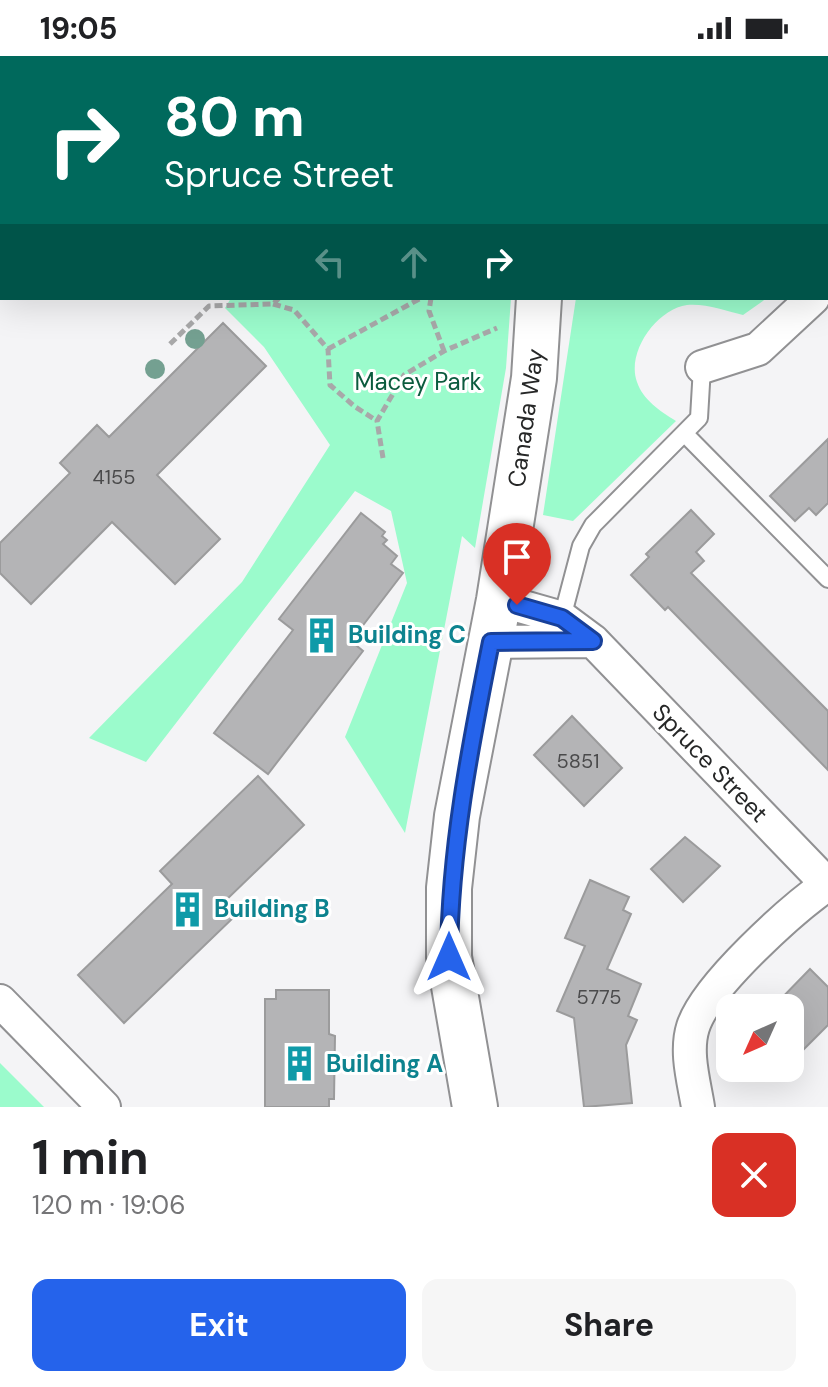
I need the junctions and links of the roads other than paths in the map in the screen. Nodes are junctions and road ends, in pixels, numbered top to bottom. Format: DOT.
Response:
graph roads {
  1 [pos="539,300"];
  2 [pos="811,300"];
  3 [pos="702,367"];
  4 [pos="685,434"];
  5 [pos="828,579"];
  6 [pos="499,600"];
  7 [pos="562,618"];
  8 [pos="593,641"];
  9 [pos="491,642"];
  10 [pos="828,884"];
  11 [pos="0,1001"];
  12 [pos="104,1107"];
  13 [pos="475,1107"];
  14 [pos="698,1107"];
  1 -- 6 [label="main road, Canada Way"];
  2 -- 3 [label="street"];
  3 -- 4 [label="lane"];
  4 -- 5 [label="lane"];
  4 -- 7 [label="lane"];
  6 -- 7 [label="street, Spruce Street"];
  6 -- 9 [label="main road, Canada Way"];
  7 -- 8 [label="street, Spruce Street"];
  8 -- 9 [label="street"];
  8 -- 10 [label="street, Spruce Street"];
  9 -- 13 [label="main road, Canada Way"];
  10 -- 14 [label="street"];
  11 -- 12 [label="street"];
}
